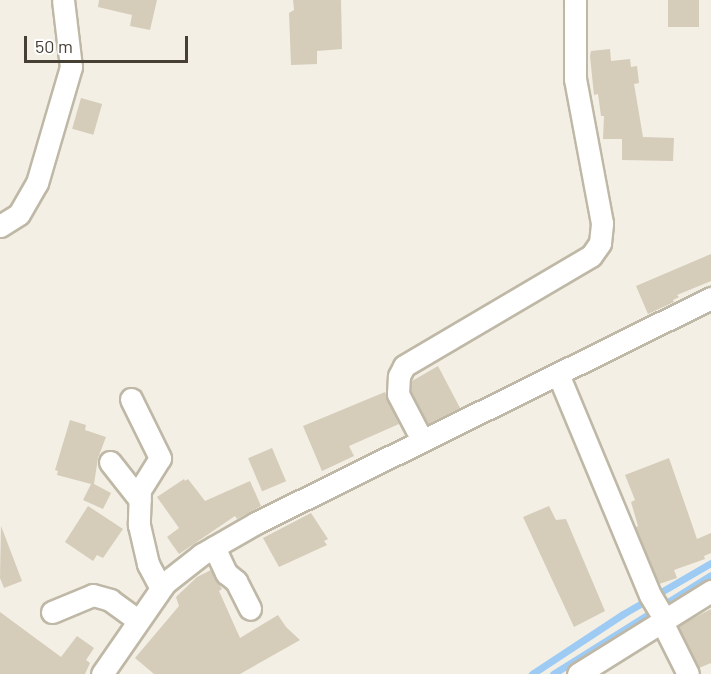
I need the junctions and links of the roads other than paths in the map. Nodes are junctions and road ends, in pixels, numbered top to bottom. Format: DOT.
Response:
graph roads {
  1 [pos="63,0"];
  2 [pos="575,0"];
  3 [pos="0,226"];
  4 [pos="711,298"];
  5 [pos="558,374"];
  6 [pos="130,399"];
  7 [pos="422,440"];
  8 [pos="110,462"];
  9 [pos="140,500"];
  10 [pos="214,547"];
  11 [pos="161,588"];
  12 [pos="711,591"];
  13 [pos="250,609"];
  14 [pos="52,612"];
  15 [pos="659,612"];
  16 [pos="138,620"];
  17 [pos="102,674"];
  18 [pos="578,674"];
  19 [pos="688,674"];
  1 -- 3 [label="street"];
  2 -- 7 [label="street"];
  4 -- 5 [label="street"];
  5 -- 7 [label="street"];
  5 -- 15 [label="street"];
  6 -- 9 [label="street"];
  7 -- 10 [label="street"];
  8 -- 9 [label="street"];
  9 -- 11 [label="street"];
  10 -- 11 [label="street"];
  10 -- 13 [label="street"];
  11 -- 16 [label="street"];
  12 -- 15 [label="street"];
  14 -- 16 [label="street"];
  15 -- 18 [label="street"];
  15 -- 19 [label="street"];
  16 -- 17 [label="street"];
}
